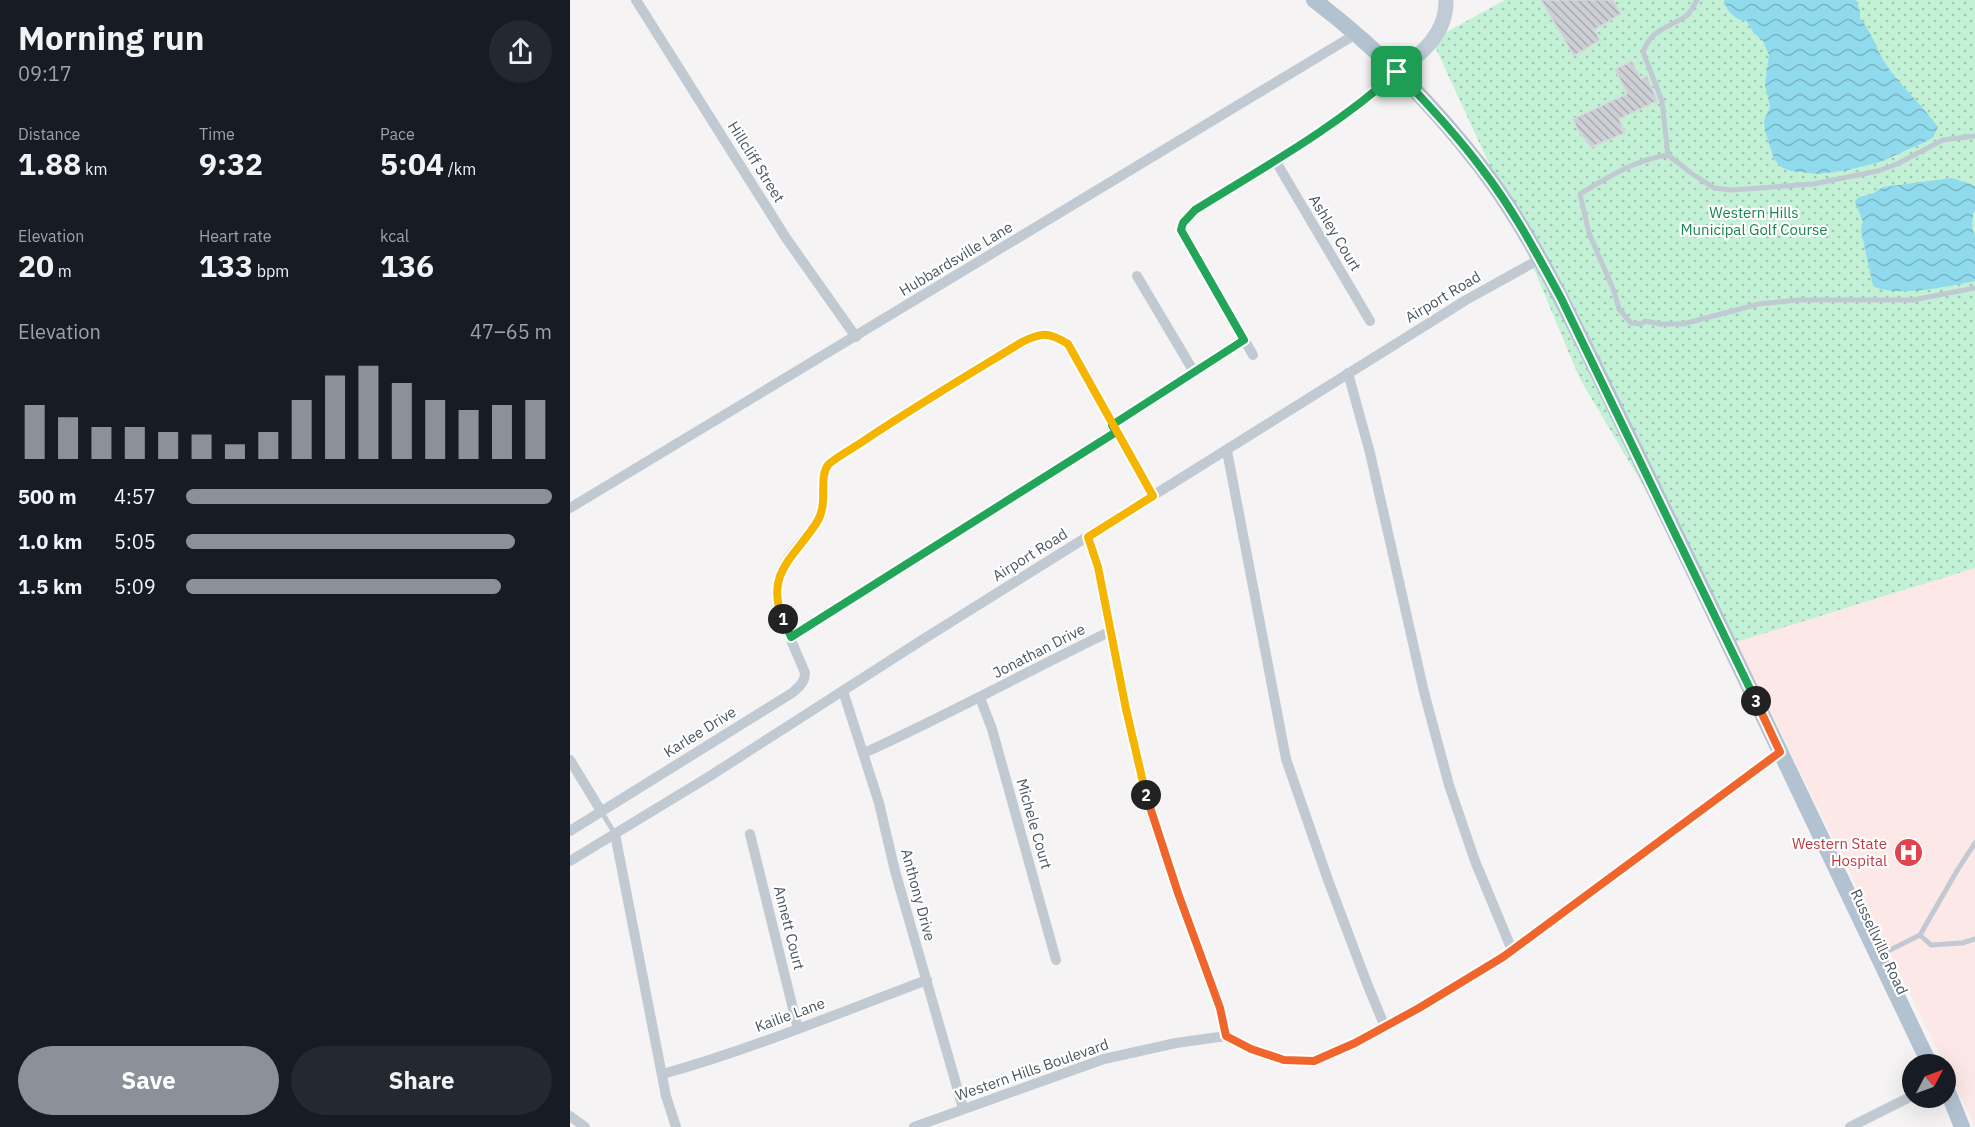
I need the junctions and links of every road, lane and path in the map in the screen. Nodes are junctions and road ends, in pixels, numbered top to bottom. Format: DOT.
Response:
graph roads {
  1 [pos="636,0"];
  2 [pos="1314,0"];
  3 [pos="1325,0"];
  4 [pos="1446,0"];
  5 [pos="1697,0"];
  6 [pos="1356,34"];
  7 [pos="1400,70"];
  8 [pos="1975,136"];
  9 [pos="1668,155"];
  10 [pos="1275,160"];
  11 [pos="1540,259"];
  12 [pos="1137,276"];
  13 [pos="1975,288"];
  14 [pos="1370,321"];
  15 [pos="856,337"];
  16 [pos="1244,340"];
  17 [pos="1252,355"];
  18 [pos="1194,372"];
  19 [pos="1348,373"];
  20 [pos="1114,429"];
  21 [pos="1227,451"];
  22 [pos="1153,496"];
  23 [pos="570,508"];
  24 [pos="1088,537"];
  25 [pos="1111,631"];
  26 [pos="791,637"];
  27 [pos="843,691"];
  28 [pos="980,698"];
  29 [pos="1780,752"];
  30 [pos="864,753"];
  31 [pos="570,760"];
  32 [pos="601,811"];
  33 [pos="570,831"];
  34 [pos="615,834"];
  35 [pos="750,834"];
  36 [pos="1975,843"];
  37 [pos="570,861"];
  38 [pos="1920,935"];
  39 [pos="1975,939"];
  40 [pos="1512,950"];
  41 [pos="1881,955"];
  42 [pos="1056,960"];
  43 [pos="927,980"];
  44 [pos="1385,1027"];
  45 [pos="798,1029"];
  46 [pos="1226,1036"];
  47 [pos="1925,1054"];
  48 [pos="1930,1054"];
  49 [pos="663,1074"];
  50 [pos="1902,1101"];
  51 [pos="963,1108"];
  52 [pos="1951,1108"];
  53 [pos="1954,1108"];
  54 [pos="570,1116"];
  55 [pos="585,1127"];
  56 [pos="676,1127"];
  57 [pos="914,1127"];
  58 [pos="1850,1127"];
  59 [pos="1961,1127"];
  1 -- 15 [label="street, Hillcliff Street"];
  2 -- 6 [label="main road"];
  3 -- 7 [label="main road"];
  4 -- 7 [label="main road"];
  5 -- 9 [label="lane"];
  6 -- 7 [label="main road"];
  6 -- 15 [label="street, Hubbardsville Lane"];
  7 -- 10 [label="street"];
  7 -- 11 [label="main road, Russellville Road"];
  7 -- 41 [label="main road, Russellville Road"];
  8 -- 9 [label="lane"];
  9 -- 13 [label="lane"];
  10 -- 14 [label="street, Ashley Court"];
  10 -- 16 [label="street"];
  11 -- 19 [label="street, Airport Road"];
  11 -- 29 [label="main road, Russellville Road"];
  12 -- 18 [label="street"];
  15 -- 23 [label="street, Hubbardsville Lane"];
  16 -- 17 [label="street"];
  16 -- 18 [label="street"];
  18 -- 20 [label="street"];
  19 -- 21 [label="street, Airport Road"];
  19 -- 40 [label="street"];
  20 -- 22 [label="street, Karlee Drive"];
  20 -- 26 [label="street"];
  20 -- 26 [label="street, Karlee Drive"];
  21 -- 22 [label="street, Airport Road"];
  21 -- 44 [label="street"];
  22 -- 24 [label="street, Airport Road"];
  24 -- 25 [label="street"];
  24 -- 27 [label="street, Airport Road"];
  25 -- 28 [label="street, Jonathan Drive"];
  25 -- 46 [label="street"];
  26 -- 32 [label="street, Karlee Drive"];
  27 -- 30 [label="street, Anthony Drive"];
  27 -- 34 [label="street, Airport Road"];
  28 -- 30 [label="street, Jonathan Drive"];
  28 -- 42 [label="street, Michele Court"];
  29 -- 40 [label="street"];
  29 -- 41 [label="main road, Russellville Road"];
  30 -- 43 [label="street, Anthony Drive"];
  31 -- 32 [label="street"];
  32 -- 33 [label="street, Karlee Drive"];
  32 -- 34 [label="lane"];
  34 -- 37 [label="street, Airport Road"];
  34 -- 49 [label="street"];
  35 -- 45 [label="street, Annett Court"];
  36 -- 38 [label="lane"];
  38 -- 39 [label="lane"];
  38 -- 41 [label="lane"];
  40 -- 44 [label="street"];
  41 -- 47 [label="main road, Russellville Road"];
  41 -- 48 [label="main road, Russellville Road"];
  43 -- 45 [label="street, Kailie Lane"];
  43 -- 51 [label="street, Anthony Drive"];
  44 -- 46 [label="street"];
  45 -- 49 [label="street, Kailie Lane"];
  46 -- 51 [label="street, Western Hills Boulevard"];
  49 -- 56 [label="street"];
  50 -- 58 [label="street"];
  51 -- 57 [label="street, Western Hills Boulevard"];
  52 -- 59 [label="main road"];
  53 -- 59 [label="main road"];
  54 -- 55 [label="street"];
}
